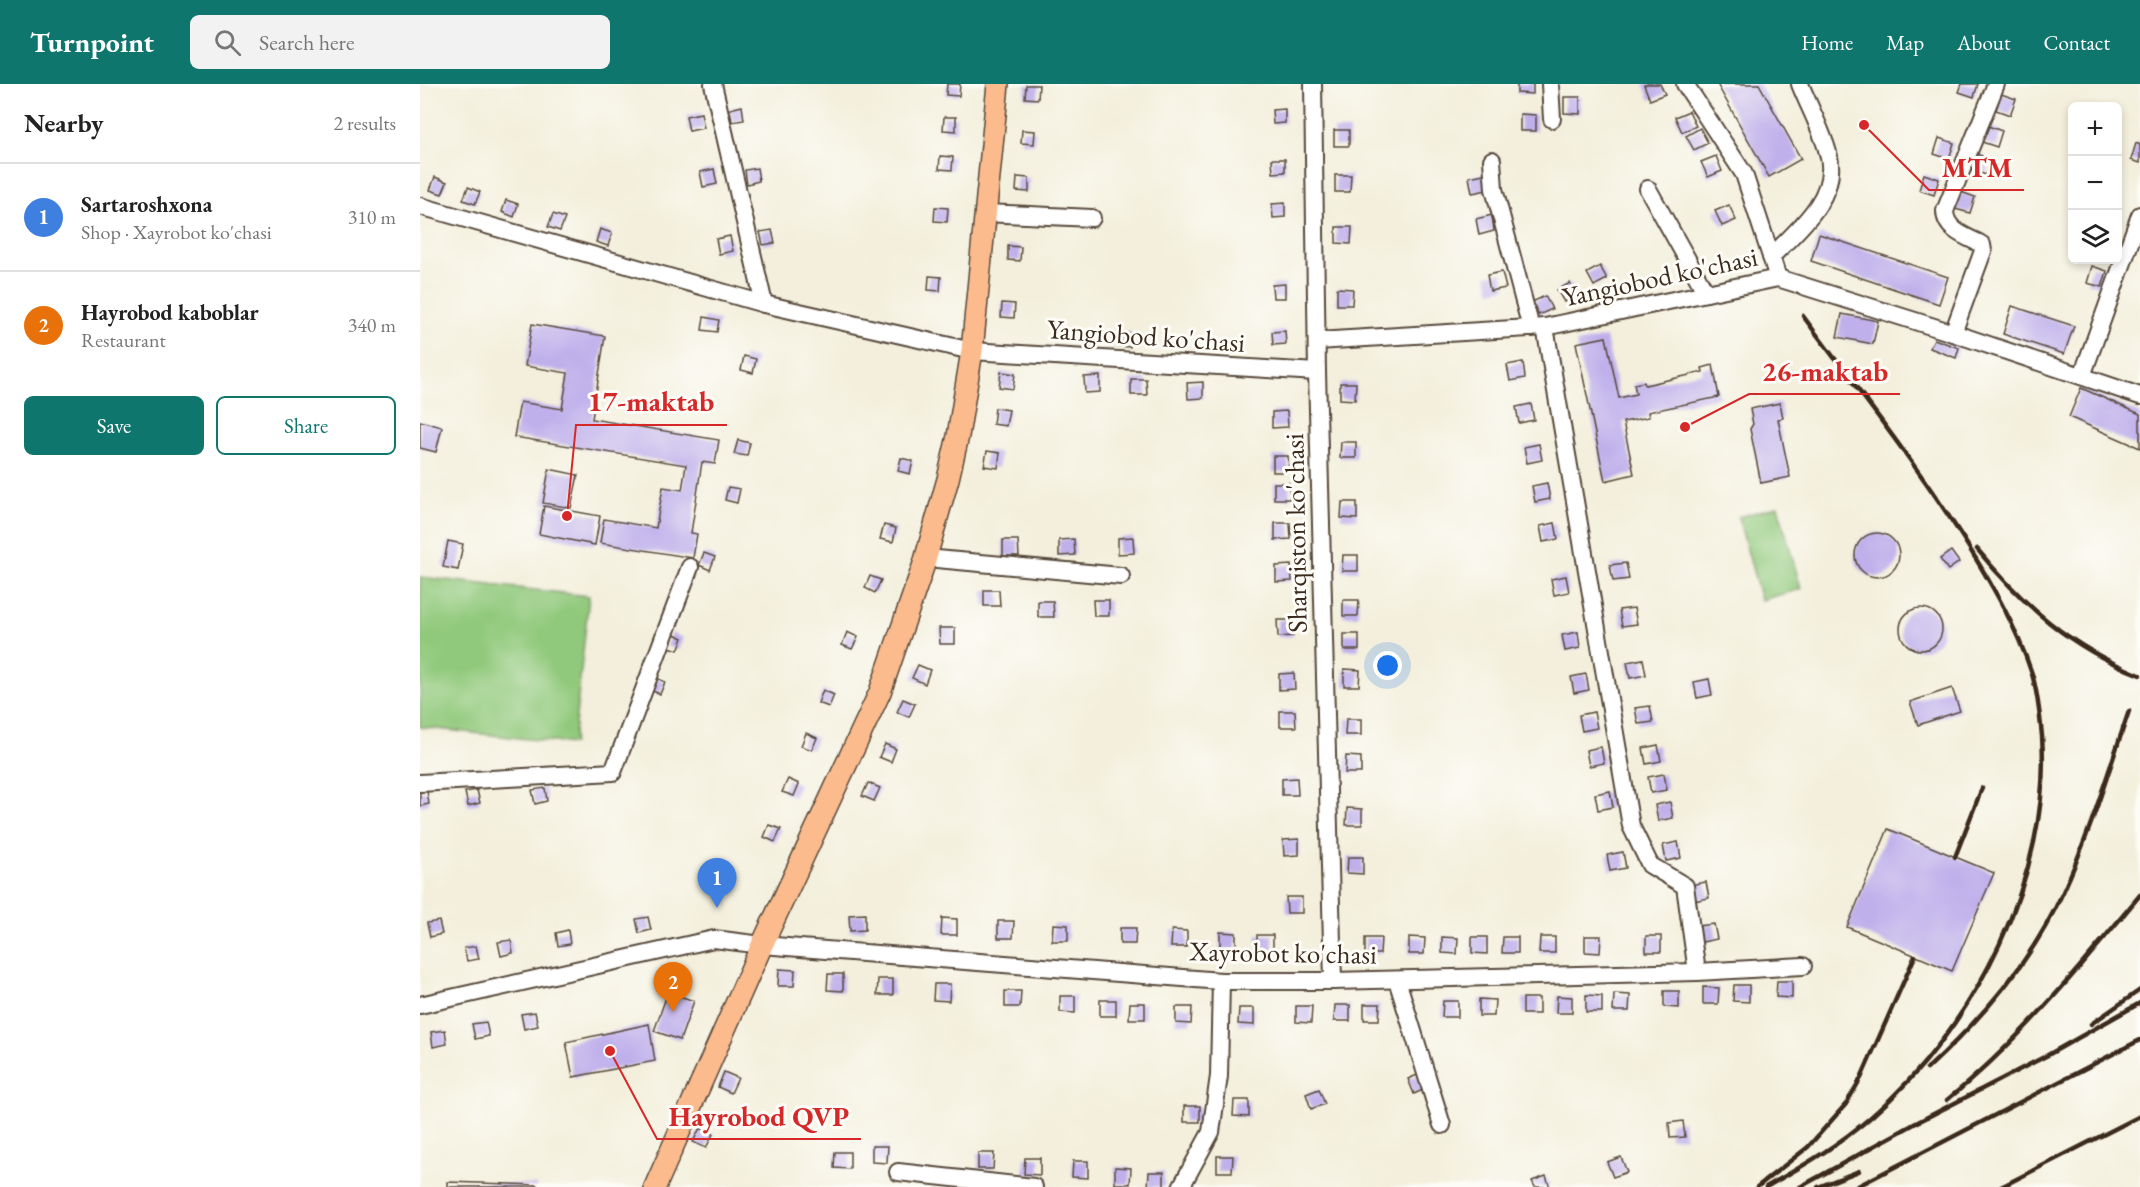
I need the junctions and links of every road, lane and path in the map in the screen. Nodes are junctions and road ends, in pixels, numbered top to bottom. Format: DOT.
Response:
graph roads {
  1 [pos="713,84"];
  2 [pos="998,84"];
  3 [pos="1313,84"];
  4 [pos="1550,84"];
  5 [pos="1685,84"];
  6 [pos="1800,84"];
  7 [pos="1996,84"];
  8 [pos="1552,119"];
  9 [pos="1492,160"];
  10 [pos="1648,189"];
  11 [pos="420,206"];
  12 [pos="985,213"];
  13 [pos="2140,215"];
  14 [pos="1092,218"];
  15 [pos="1771,257"];
  16 [pos="1778,278"];
  17 [pos="1706,293"];
  18 [pos="764,304"];
  19 [pos="1538,328"];
  20 [pos="1953,333"];
  21 [pos="1317,341"];
  22 [pos="972,351"];
  23 [pos="1317,372"];
  24 [pos="2082,376"];
  25 [pos="2140,396"];
  26 [pos="926,558"];
  27 [pos="690,567"];
  28 [pos="1121,576"];
  29 [pos="420,783"];
  30 [pos="762,945"];
  31 [pos="1803,966"];
  32 [pos="1697,972"];
  33 [pos="1397,980"];
  34 [pos="1221,981"];
  35 [pos="1333,981"];
  36 [pos="420,1005"];
  37 [pos="1442,1125"];
  38 [pos="898,1172"];
  39 [pos="655,1187"];
  40 [pos="1034,1187"];
  41 [pos="1181,1187"];
  1 -- 18 [label="street"];
  2 -- 12 [label="main road"];
  3 -- 21 [label="street, Sharqiston ko'chasi"];
  4 -- 8 [label="street"];
  5 -- 15 [label="street"];
  6 -- 15 [label="street"];
  7 -- 20 [label="street"];
  9 -- 19 [label="street"];
  10 -- 17 [label="street"];
  11 -- 18 [label="street, Yangiobod ko'chasi"];
  12 -- 14 [label="street"];
  12 -- 22 [label="main road"];
  13 -- 24 [label="street"];
  15 -- 16 [label="street"];
  16 -- 17 [label="street, Yangiobod ko'chasi"];
  16 -- 20 [label="street, Yangiobod ko'chasi"];
  17 -- 19 [label="street, Yangiobod ko'chasi"];
  18 -- 22 [label="street, Yangiobod ko'chasi"];
  19 -- 21 [label="street, Yangiobod ko'chasi"];
  19 -- 32 [label="street"];
  20 -- 24 [label="street, Yangiobod ko'chasi"];
  21 -- 23 [label="street, Sharqiston ko'chasi"];
  22 -- 23 [label="street, Yangiobod ko'chasi"];
  22 -- 26 [label="main road"];
  23 -- 35 [label="street, Sharqiston ko'chasi"];
  24 -- 25 [label="street, Yangiobod ko'chasi"];
  26 -- 28 [label="street"];
  26 -- 30 [label="main road"];
  27 -- 29 [label="street"];
  30 -- 34 [label="street, Xayrobot ko'chasi"];
  30 -- 36 [label="street, Xayrobot ko'chasi"];
  30 -- 39 [label="main road"];
  31 -- 32 [label="street, Xayrobot ko'chasi"];
  32 -- 33 [label="street, Xayrobot ko'chasi"];
  33 -- 35 [label="street, Xayrobot ko'chasi"];
  33 -- 37 [label="street"];
  34 -- 35 [label="street, Xayrobot ko'chasi"];
  34 -- 41 [label="street"];
  38 -- 40 [label="street"];
}
